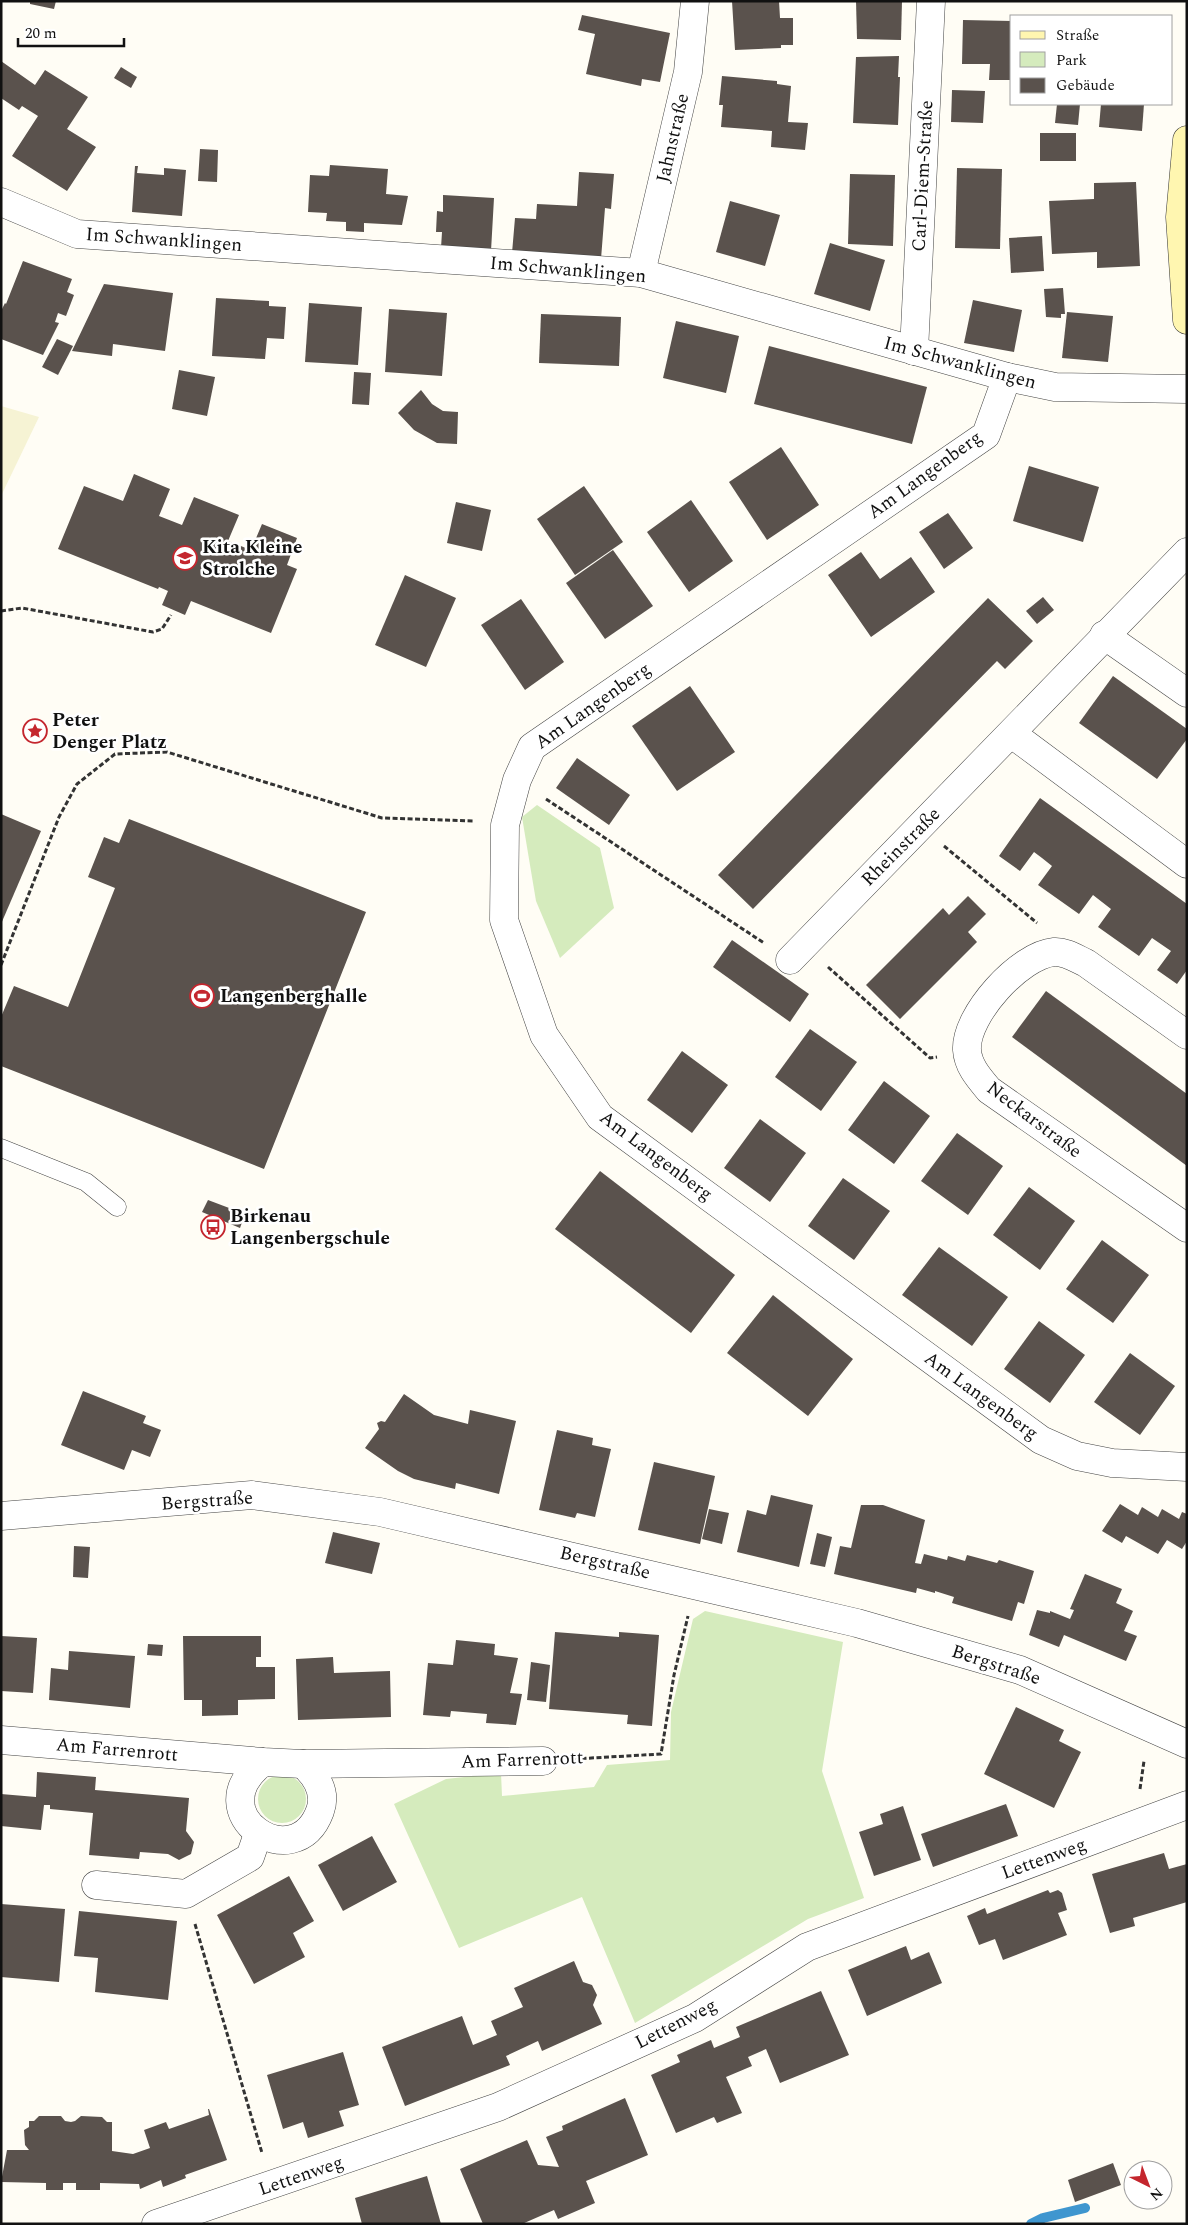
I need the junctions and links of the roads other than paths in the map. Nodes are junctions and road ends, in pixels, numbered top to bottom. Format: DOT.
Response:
graph roads {
  1 [pos="695,1"];
  2 [pos="931,1"];
  3 [pos="1187,140"];
  4 [pos="1,202"];
  5 [pos="641,273"];
  6 [pos="1187,320"];
  7 [pos="914,351"];
  8 [pos="1007,377"];
  9 [pos="1187,389"];
  10 [pos="1187,552"];
  11 [pos="1104,636"];
  12 [pos="1187,694"];
  13 [pos="1012,734"];
  14 [pos="1187,864"];
  15 [pos="797,953"];
  16 [pos="1187,1035"];
  17 [pos="1,1148"];
  18 [pos="116,1207"];
  19 [pos="1187,1228"];
  20 [pos="1187,1467"];
  21 [pos="1,1516"];
  22 [pos="1,1740"];
  23 [pos="1187,1744"];
  24 [pos="543,1761"];
  25 [pos="263,1762"];
  26 [pos="303,1764"];
  27 [pos="1187,1805"];
  28 [pos="258,1834"];
  29 [pos="96,1885"];
  30 [pos="156,2224"];
  1 -- 5 [label="street, Jahnstraße"];
  2 -- 7 [label="street, Carl-Diem-Straße"];
  3 -- 6 [label="main road"];
  4 -- 5 [label="street, Im Schwanklingen"];
  5 -- 7 [label="street, Im Schwanklingen"];
  7 -- 8 [label="street, Im Schwanklingen"];
  8 -- 9 [label="street, Im Schwanklingen"];
  8 -- 20 [label="street, Am Langenberg"];
  10 -- 11 [label="street, Rheinstraße"];
  11 -- 12 [label="street"];
  11 -- 13 [label="street, Rheinstraße"];
  13 -- 14 [label="street"];
  13 -- 15 [label="street, Rheinstraße"];
  16 -- 19 [label="street, Neckarstraße"];
  17 -- 18 [label="lane"];
  21 -- 23 [label="street, Bergstraße"];
  22 -- 25 [label="street, Am Farrenrott"];
  24 -- 26 [label="street, Am Farrenrott"];
  25 -- 26 [label="street, Am Farrenrott"];
  25 -- 28 [label="street"];
  26 -- 28 [label="street"];
  27 -- 30 [label="street, Lettenweg"];
  28 -- 29 [label="street"];
}
